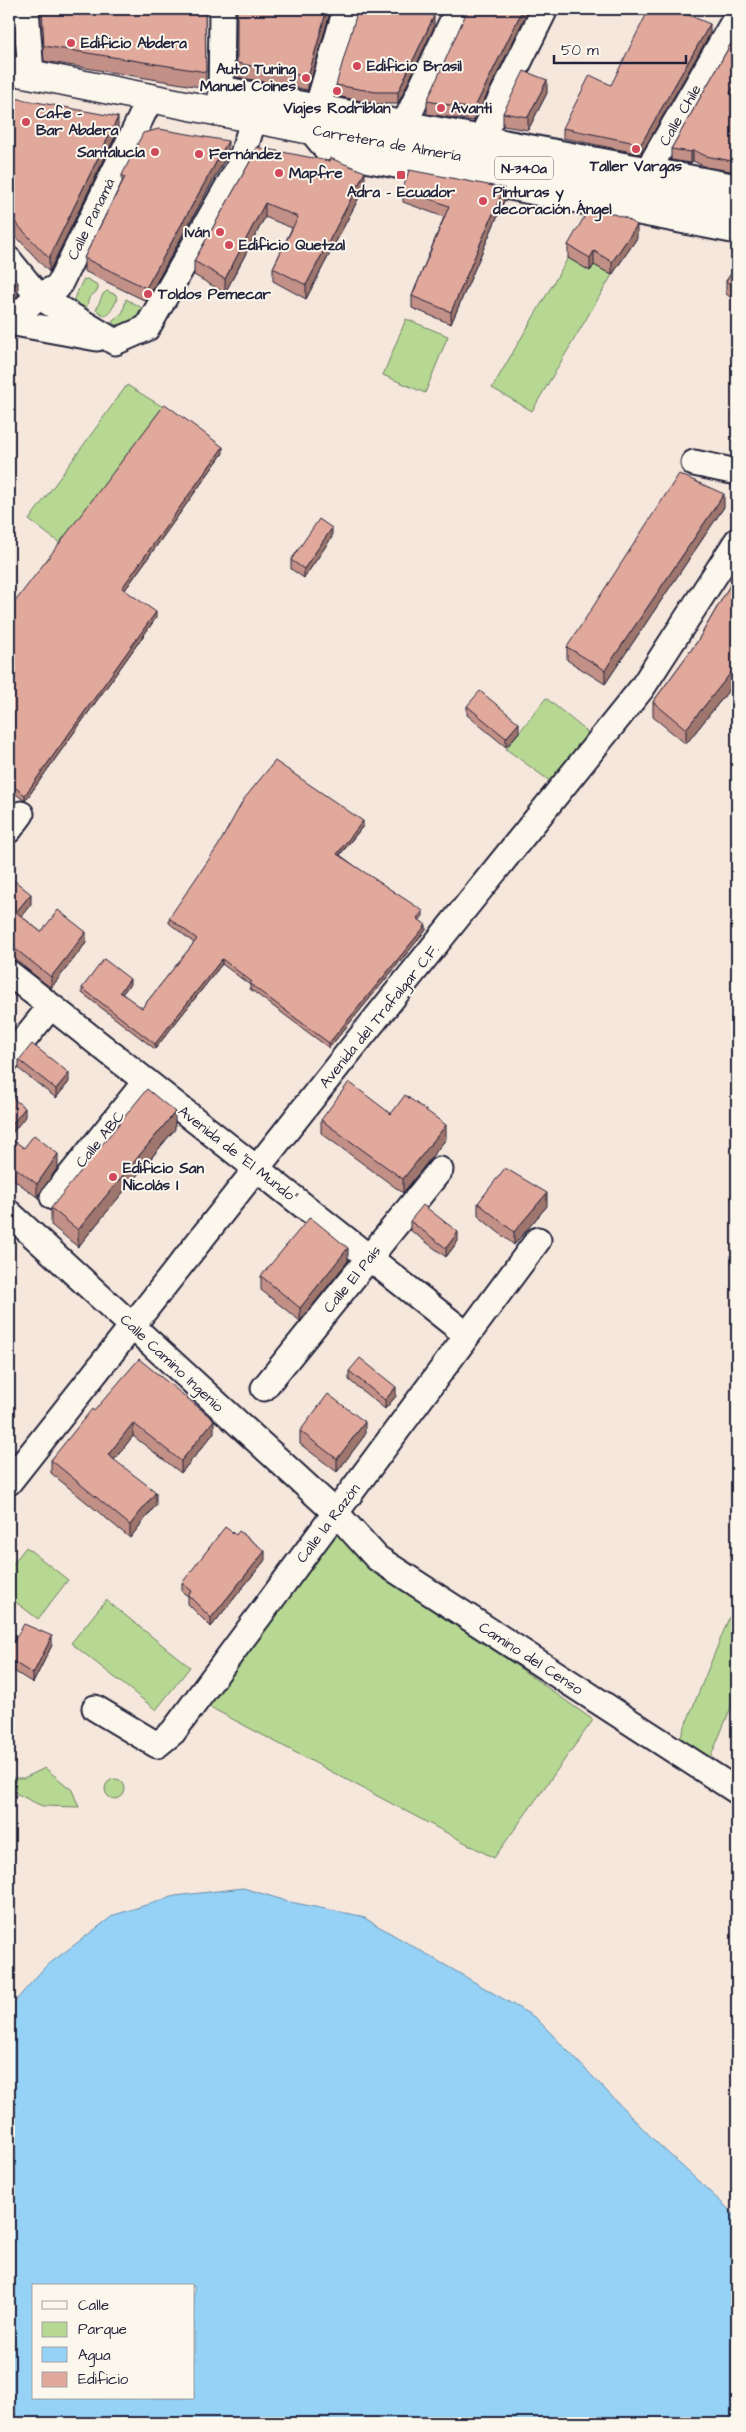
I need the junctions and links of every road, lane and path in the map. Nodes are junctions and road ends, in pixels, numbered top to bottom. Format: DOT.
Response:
graph roads {
  1 [pos="26,9"];
  2 [pos="222,9"];
  3 [pos="346,9"];
  4 [pos="458,9"];
  5 [pos="545,9"];
  6 [pos="724,9"];
  7 [pos="737,15"];
  8 [pos="20,71"];
  9 [pos="151,97"];
  10 [pos="221,100"];
  11 [pos="254,118"];
  12 [pos="315,118"];
  13 [pos="395,144"];
  14 [pos="472,158"];
  15 [pos="642,179"];
  16 [pos="737,187"];
  17 [pos="737,206"];
  18 [pos="737,231"];
  19 [pos="9,260"];
  20 [pos="38,296"];
  21 [pos="10,322"];
  22 [pos="115,342"];
  23 [pos="694,463"];
  24 [pos="737,472"];
  25 [pos="737,541"];
  26 [pos="9,973"];
  27 [pos="51,1006"];
  28 [pos="9,1058"];
  29 [pos="146,1081"];
  30 [pos="258,1169"];
  31 [pos="440,1170"];
  32 [pos="53,1198"];
  33 [pos="9,1213"];
  34 [pos="538,1240"];
  35 [pos="369,1257"];
  36 [pos="132,1326"];
  37 [pos="467,1335"];
  38 [pos="264,1388"];
  39 [pos="9,1482"];
  40 [pos="336,1512"];
  41 [pos="95,1708"];
  42 [pos="737,1791"];
  1 -- 8 [label="street"];
  2 -- 10 [label="street"];
  3 -- 12 [label="street"];
  4 -- 13 [label="street"];
  5 -- 14 [label="street"];
  6 -- 7 [label="street"];
  7 -- 15 [label="street, Calle Chile"];
  8 -- 9 [label="highway, Carretera de Almería / N-340a"];
  9 -- 10 [label="highway, Carretera de Almería / N-340a"];
  9 -- 20 [label="street, Calle Panamá"];
  10 -- 11 [label="highway, Carretera de Almería / N-340a"];
  10 -- 12 [label="street"];
  11 -- 12 [label="highway, Carretera de Almería / N-340a"];
  11 -- 22 [label="street"];
  12 -- 13 [label="highway, Carretera de Almería / N-340a"];
  12 -- 15 [label="street"];
  12 -- 18 [label="street"];
  13 -- 14 [label="highway, Carretera de Almería / N-340a"];
  14 -- 15 [label="highway, Carretera de Almería / N-340a"];
  15 -- 16 [label="street"];
  15 -- 17 [label="highway, Carretera de Almería / N-340a"];
  19 -- 20 [label="street"];
  20 -- 21 [label="street, Calle Panamá"];
  20 -- 22 [label="street"];
  21 -- 22 [label="street"];
  23 -- 24 [label="street"];
  25 -- 30 [label="street, Avenida del Trafalgar C.F."];
  26 -- 27 [label="street, Avenida de \"El Mundo\""];
  27 -- 28 [label="street"];
  27 -- 29 [label="street, Avenida de \"El Mundo\""];
  29 -- 30 [label="street, Avenida de \"El Mundo\""];
  29 -- 32 [label="street, Calle ABC"];
  30 -- 35 [label="street, Avenida de \"El Mundo\""];
  30 -- 36 [label="street, Avenida del Trafalgar C.F."];
  31 -- 35 [label="street, Calle El País"];
  33 -- 36 [label="street, Calle Camino Ingenio"];
  34 -- 37 [label="street, Calle la Razón"];
  35 -- 37 [label="street, Avenida de \"El Mundo\""];
  35 -- 38 [label="street, Calle El País"];
  36 -- 39 [label="street, Avenida del Trafalgar C.F."];
  36 -- 40 [label="street, Calle Camino Ingenio"];
  37 -- 40 [label="street, Calle la Razón"];
  40 -- 41 [label="street, Calle la Razón"];
  40 -- 42 [label="street, Camino del Censo"];
}
